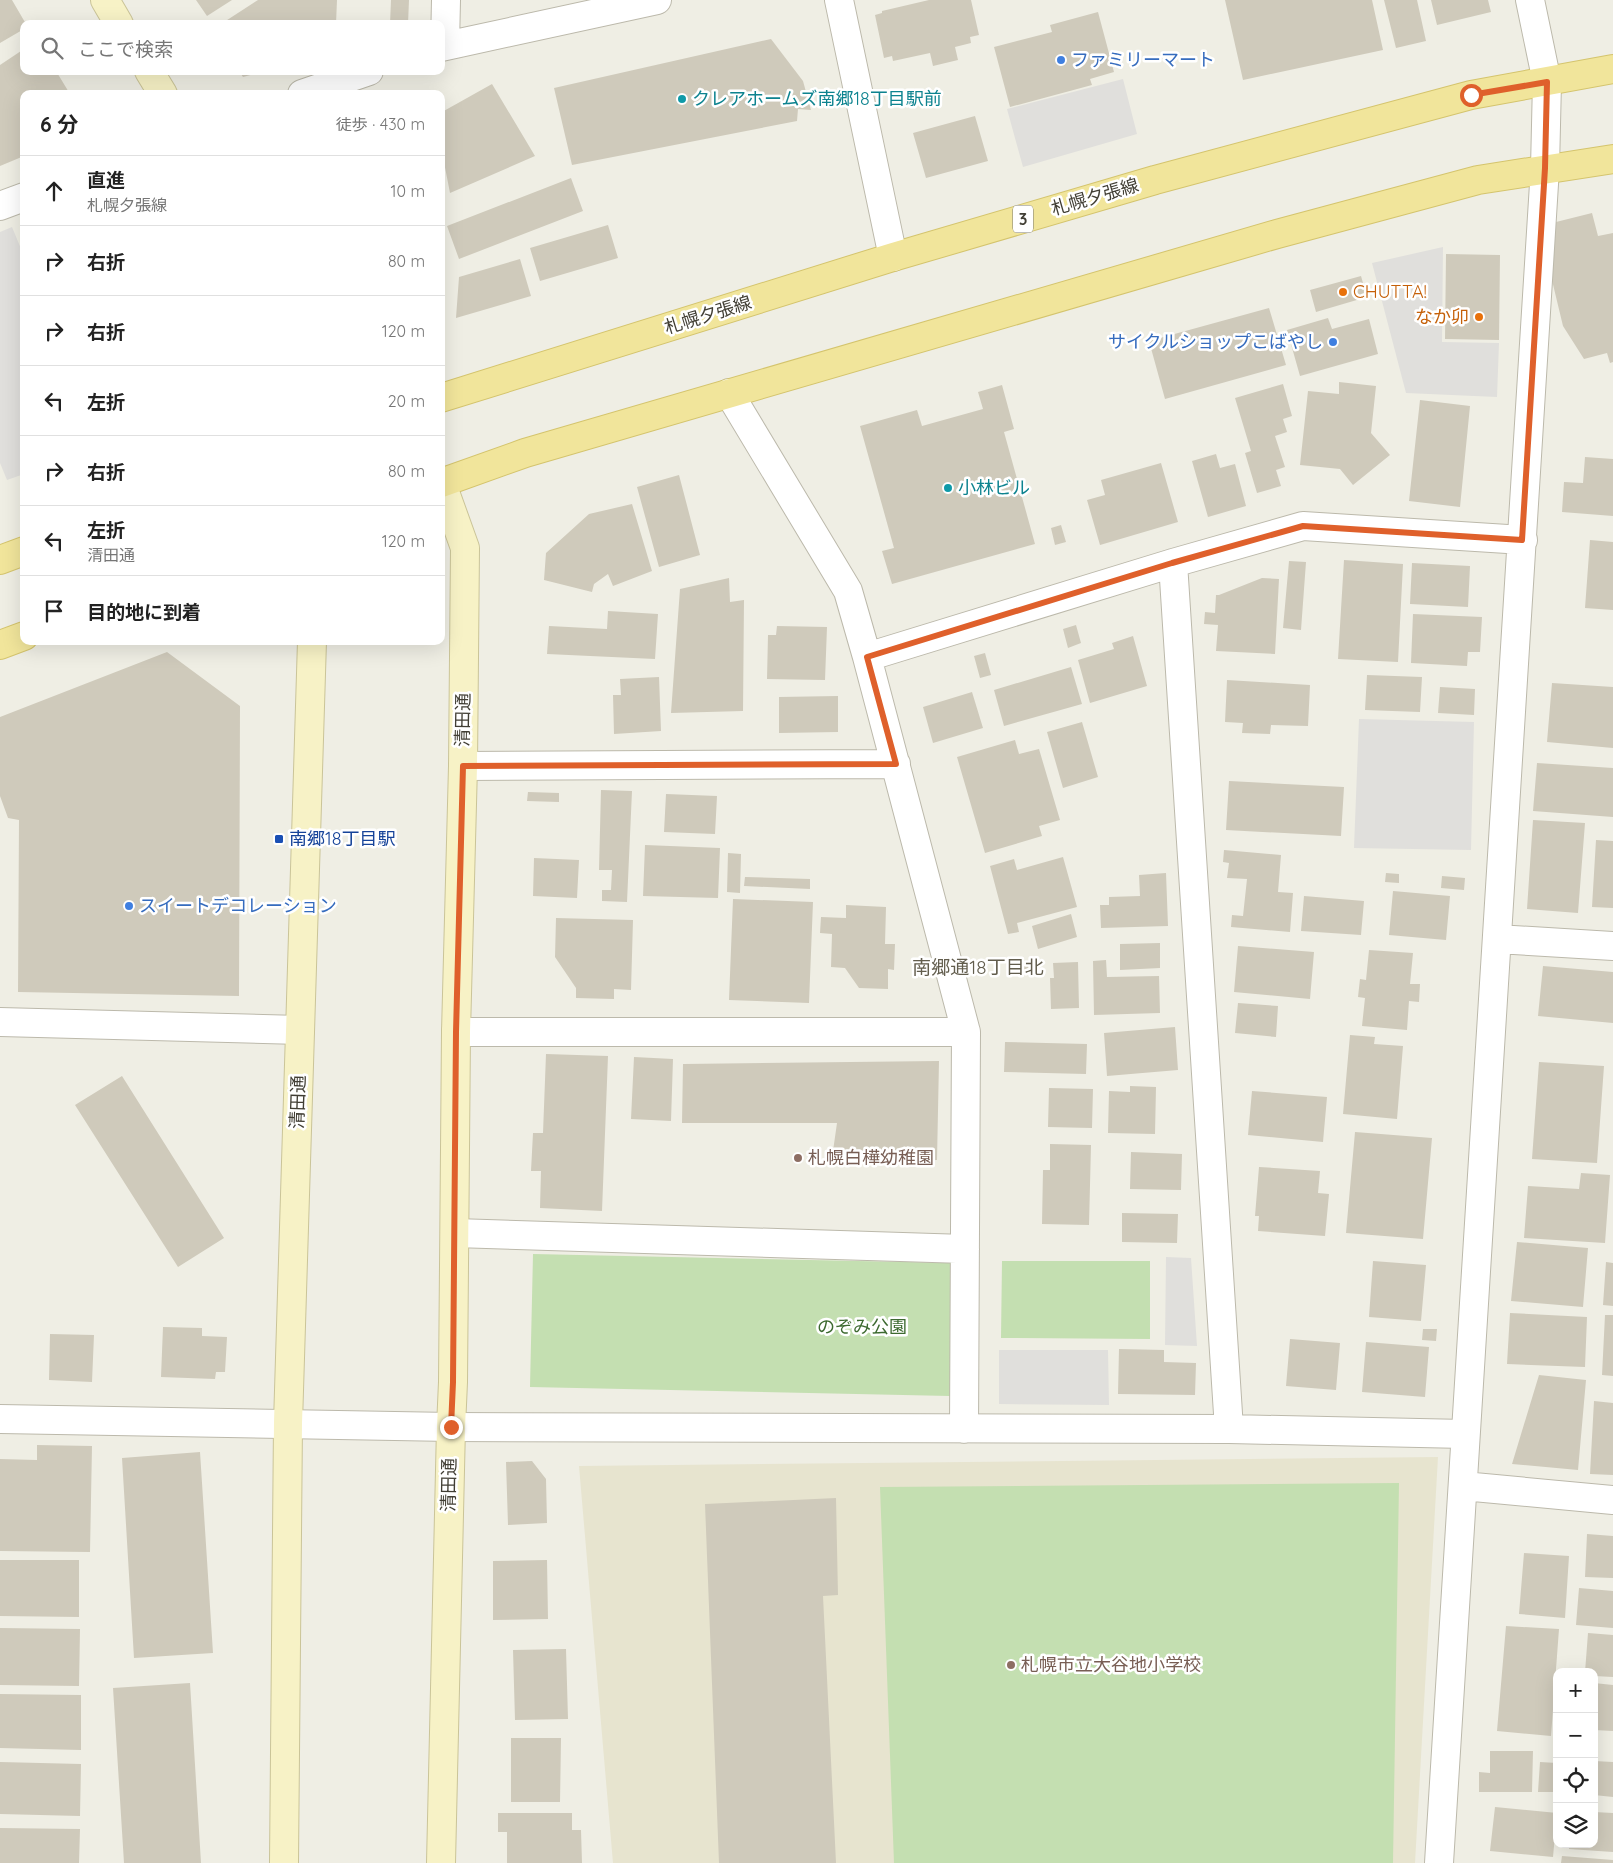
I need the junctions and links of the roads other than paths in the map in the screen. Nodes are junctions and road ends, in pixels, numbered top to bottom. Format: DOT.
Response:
graph roads {
  1 [pos="105,0"];
  2 [pos="446,0"];
  3 [pos="657,0"];
  4 [pos="839,0"];
  5 [pos="1530,0"];
  6 [pos="118,20"];
  7 [pos="445,20"];
  8 [pos="445,46"];
  9 [pos="1613,69"];
  10 [pos="151,75"];
  11 [pos="357,75"];
  12 [pos="1547,82"];
  13 [pos="161,90"];
  14 [pos="314,90"];
  15 [pos="1613,159"];
  16 [pos="1545,168"];
  17 [pos="20,198"];
  18 [pos="0,206"];
  19 [pos="893,257"];
  20 [pos="729,393"];
  21 [pos="445,397"];
  22 [pos="445,481"];
  23 [pos="445,491"];
  24 [pos="1522,540"];
  25 [pos="20,552"];
  26 [pos="0,560"];
  27 [pos="1172,563"];
  28 [pos="20,638"];
  29 [pos="0,645"];
  30 [pos="312,645"];
  31 [pos="867,657"];
  32 [pos="896,764"];
  33 [pos="463,766"];
  34 [pos="1497,939"];
  35 [pos="1613,946"];
  36 [pos="0,1022"];
  37 [pos="300,1030"];
  38 [pos="456,1032"];
  39 [pos="966,1032"];
  40 [pos="455,1233"];
  41 [pos="964,1249"];
  42 [pos="0,1419"];
  43 [pos="288,1423"];
  44 [pos="451,1427"];
  45 [pos="964,1429"];
  46 [pos="1229,1430"];
  47 [pos="1465,1434"];
  48 [pos="1463,1486"];
  49 [pos="1613,1500"];
  50 [pos="284,1863"];
  51 [pos="441,1863"];
  52 [pos="1439,1863"];
  1 -- 6 [label="street"];
  2 -- 7 [label="street"];
  3 -- 8 [label="street"];
  4 -- 19 [label="street"];
  5 -- 12 [label="street"];
  9 -- 12 [label="main road, 札幌夕張線 / 3"];
  10 -- 13 [label="street"];
  11 -- 14 [label="street"];
  12 -- 16 [label="street"];
  12 -- 19 [label="main road, 札幌夕張線 / 3"];
  15 -- 16 [label="main road"];
  16 -- 20 [label="main road"];
  16 -- 24 [label="street"];
  17 -- 18 [label="street"];
  19 -- 21 [label="main road, 札幌夕張線 / 3"];
  20 -- 22 [label="main road"];
  20 -- 31 [label="street"];
  23 -- 33 [label="street, 清田通"];
  24 -- 27 [label="street"];
  24 -- 34 [label="street"];
  25 -- 26 [label="main road"];
  27 -- 31 [label="street"];
  27 -- 46 [label="street"];
  28 -- 29 [label="main road"];
  30 -- 37 [label="street, 清田通"];
  31 -- 32 [label="street"];
  32 -- 33 [label="street"];
  32 -- 39 [label="street"];
  33 -- 38 [label="street, 清田通"];
  34 -- 35 [label="street"];
  34 -- 47 [label="street"];
  36 -- 37 [label="street"];
  37 -- 43 [label="street, 清田通"];
  38 -- 39 [label="street"];
  38 -- 40 [label="street, 清田通"];
  39 -- 41 [label="street"];
  40 -- 41 [label="street"];
  40 -- 44 [label="street, 清田通"];
  41 -- 45 [label="street"];
  42 -- 43 [label="street"];
  43 -- 44 [label="street"];
  43 -- 50 [label="street, 清田通"];
  44 -- 45 [label="street"];
  44 -- 51 [label="street, 清田通"];
  45 -- 46 [label="street"];
  46 -- 47 [label="street"];
  47 -- 48 [label="street"];
  48 -- 49 [label="street"];
  48 -- 52 [label="street"];
}
